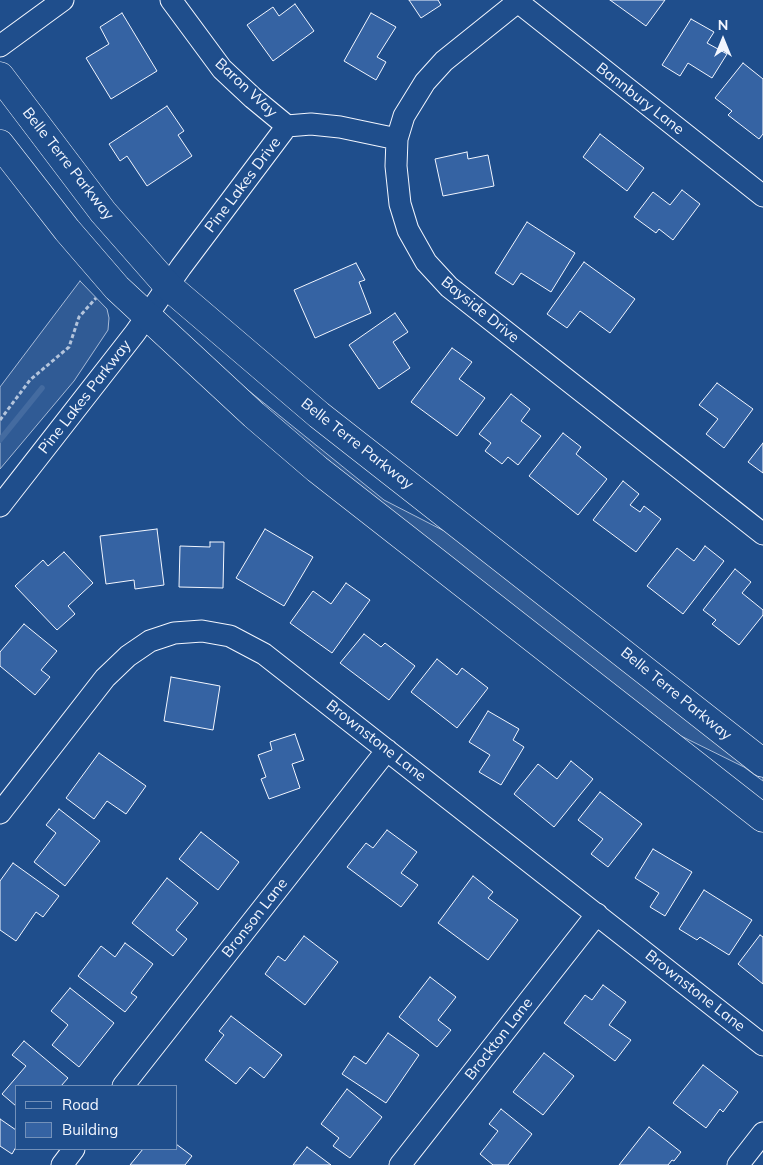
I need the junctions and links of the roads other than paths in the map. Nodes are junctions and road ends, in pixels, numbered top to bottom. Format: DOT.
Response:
graph roads {
  1 [pos="63,0"];
  2 [pos="171,0"];
  3 [pos="519,1"];
  4 [pos="0,46"];
  5 [pos="0,76"];
  6 [pos="287,126"];
  7 [pos="397,139"];
  8 [pos="0,144"];
  9 [pos="763,196"];
  10 [pos="168,286"];
  11 [pos="147,317"];
  12 [pos="0,506"];
  13 [pos="763,534"];
  14 [pos="387,750"];
  15 [pos="763,763"];
  16 [pos="724,787"];
  17 [pos="763,803"];
  18 [pos="0,813"];
  19 [pos="763,818"];
  20 [pos="597,914"];
  21 [pos="763,1045"];
  22 [pos="124,1085"];
  23 [pos="763,1133"];
  24 [pos="73,1150"];
  25 [pos="62,1165"];
  26 [pos="400,1165"];
  27 [pos="738,1165"];
  1 -- 4 [label="street"];
  2 -- 6 [label="street, Baron Way"];
  3 -- 7 [label="street, Bayside Drive"];
  3 -- 9 [label="street, Bannbury Lane"];
  5 -- 10 [label="main road, Belle Terre Parkway"];
  6 -- 7 [label="street, Pine Lakes Drive"];
  6 -- 10 [label="street, Pine Lakes Drive"];
  7 -- 13 [label="street, Bayside Drive"];
  8 -- 11 [label="main road"];
  10 -- 11 [label="street, Pine Lakes Parkway"];
  10 -- 15 [label="main road, Belle Terre Parkway"];
  11 -- 12 [label="street, Pine Lakes Parkway"];
  11 -- 16 [label="main road"];
  14 -- 18 [label="street, Brownstone Lane"];
  14 -- 20 [label="street, Brownstone Lane"];
  14 -- 22 [label="street, Bronson Lane"];
  16 -- 17 [label="street"];
  16 -- 19 [label="main road"];
  20 -- 21 [label="street, Brownstone Lane"];
  20 -- 26 [label="street, Brockton Lane"];
  23 -- 27 [label="street"];
  24 -- 25 [label="street"];
}
